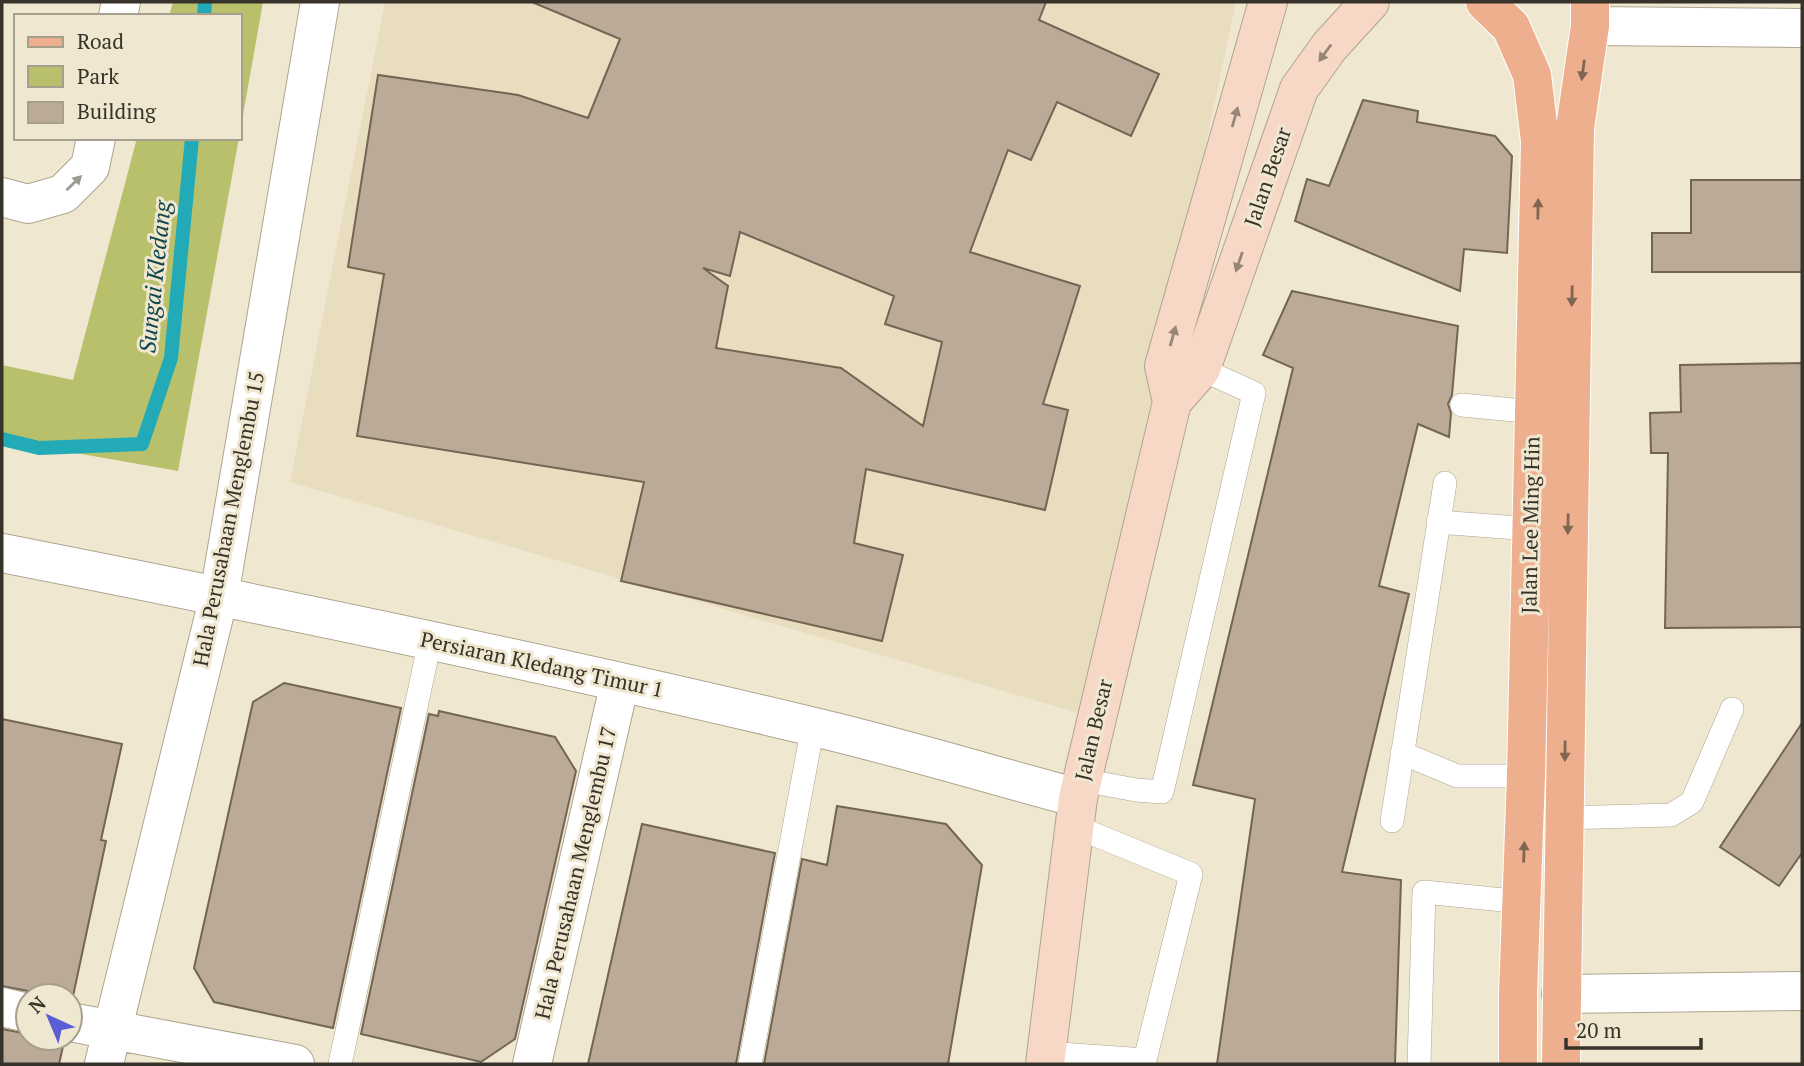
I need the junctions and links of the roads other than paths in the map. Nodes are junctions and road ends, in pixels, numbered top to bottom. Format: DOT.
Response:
graph roads {
  1 [pos="320,2"];
  2 [pos="1268,2"];
  3 [pos="1370,2"];
  4 [pos="1485,2"];
  5 [pos="1590,14"];
  6 [pos="1802,28"];
  7 [pos="96,140"];
  8 [pos="15,201"];
  9 [pos="1201,369"];
  10 [pos="1172,402"];
  11 [pos="1462,405"];
  12 [pos="1534,412"];
  13 [pos="1444,483"];
  14 [pos="1438,522"];
  15 [pos="1531,529"];
  16 [pos="2,553"];
  17 [pos="219,596"];
  18 [pos="430,641"];
  19 [pos="620,682"];
  20 [pos="1732,709"];
  21 [pos="813,726"];
  22 [pos="1402,753"];
  23 [pos="1526,776"];
  24 [pos="1078,801"];
  25 [pos="1563,818"];
  26 [pos="1392,821"];
  27 [pos="1522,902"];
  28 [pos="1802,991"];
  29 [pos="1561,994"];
  30 [pos="84,1032"];
  31 [pos="108,1048"];
  32 [pos="1046,1058"];
  33 [pos="295,1064"];
  34 [pos="340,1064"];
  35 [pos="532,1064"];
  36 [pos="750,1064"];
  37 [pos="1419,1064"];
  38 [pos="1518,1064"];
  39 [pos="1561,1064"];
  1 -- 17 [label="street, Hala Perusahaan Menglembu 15"];
  10 -- 2 [label="main road, Jalan Besar, one-way"];
  3 -- 9 [label="main road, Jalan Besar, one-way"];
  12 -- 4 [label="main road, Jalan Lee Ming Hin, one-way"];
  5 -- 6 [label="street"];
  5 -- 25 [label="main road, Jalan Lee Ming Hin, one-way"];
  8 -- 7 [label="street, one-way"];
  9 -- 10 [label="main road, Jalan Besar"];
  9 -- 24 [label="lane"];
  10 -- 24 [label="main road, Jalan Besar"];
  11 -- 12 [label="lane"];
  12 -- 15 [label="main road, Jalan Lee Ming Hin"];
  13 -- 14 [label="lane"];
  14 -- 15 [label="lane"];
  14 -- 22 [label="lane"];
  15 -- 23 [label="main road, Jalan Lee Ming Hin"];
  16 -- 17 [label="street, Persiaran Kledang Timur 1"];
  17 -- 18 [label="street, Persiaran Kledang Timur 1"];
  17 -- 31 [label="street, Hala Perusahaan Menglembu 15"];
  18 -- 19 [label="street, Persiaran Kledang Timur 1"];
  18 -- 34 [label="lane"];
  19 -- 21 [label="street, Persiaran Kledang Timur 1"];
  19 -- 35 [label="street, Hala Perusahaan Menglembu 17"];
  20 -- 25 [label="lane"];
  21 -- 24 [label="street, Persiaran Kledang Timur 1"];
  21 -- 36 [label="lane"];
  22 -- 23 [label="lane"];
  22 -- 26 [label="lane"];
  27 -- 23 [label="main road, Jalan Lee Ming Hin, one-way"];
  24 -- 32 [label="main road, Jalan Besar"];
  24 -- 32 [label="lane"];
  25 -- 29 [label="main road, Jalan Lee Ming Hin"];
  27 -- 37 [label="lane"];
  27 -- 38 [label="main road, Jalan Lee Ming Hin"];
  28 -- 29 [label="street"];
  29 -- 39 [label="main road, Jalan Lee Ming Hin"];
  30 -- 31 [label="street"];
  31 -- 33 [label="street"];
}
